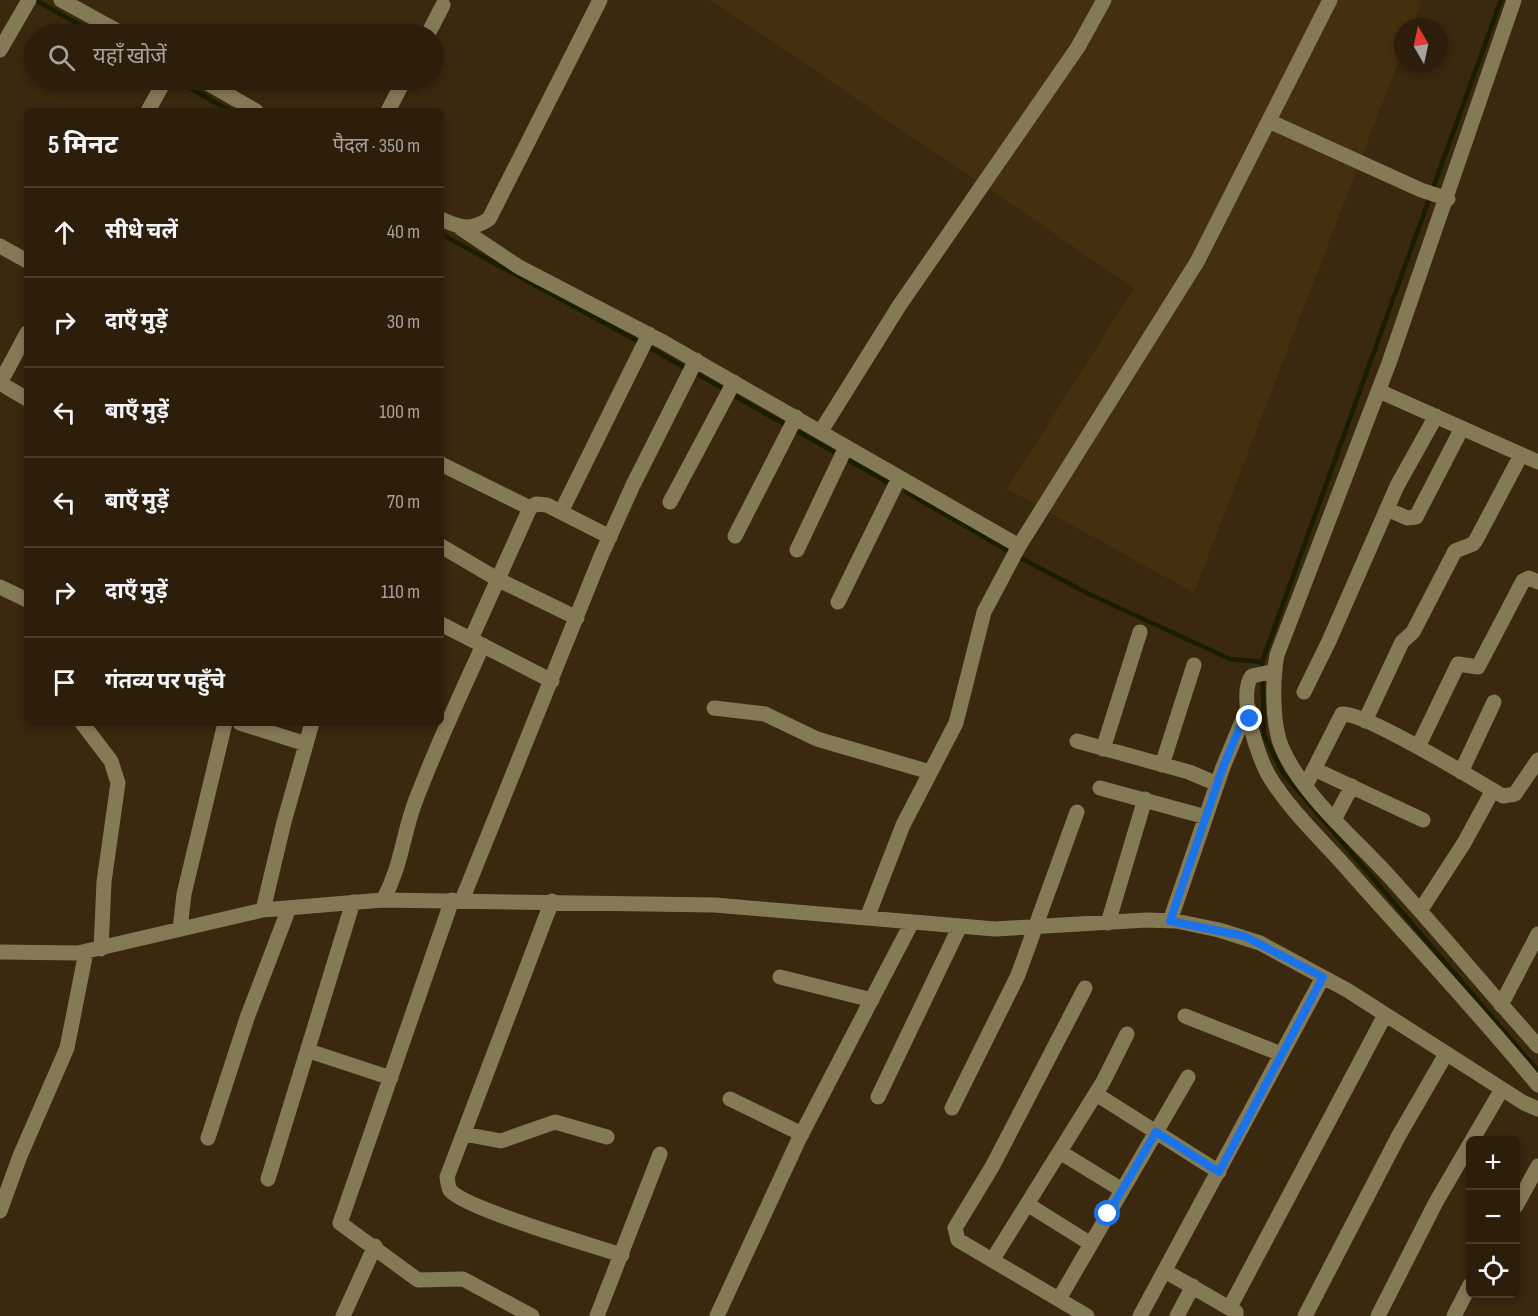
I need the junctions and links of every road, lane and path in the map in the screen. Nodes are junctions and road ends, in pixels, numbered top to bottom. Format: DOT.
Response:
graph roads {
  1 [pos="29,0"];
  2 [pos="62,0"];
  3 [pos="600,0"];
  4 [pos="1104,0"];
  5 [pos="1330,0"];
  6 [pos="1514,0"];
  7 [pos="443,5"];
  8 [pos="105,24"];
  9 [pos="433,24"];
  10 [pos="0,50"];
  11 [pos="160,90"];
  12 [pos="219,90"];
  13 [pos="399,90"];
  14 [pos="150,108"];
  15 [pos="251,108"];
  16 [pos="390,108"];
  17 [pos="1269,120"];
  18 [pos="1444,198"];
  19 [pos="444,220"];
  20 [pos="459,227"];
  21 [pos="0,246"];
  22 [pos="24,259"];
  23 [pos="649,334"];
  24 [pos="24,339"];
  25 [pos="696,360"];
  26 [pos="734,382"];
  27 [pos="1379,391"];
  28 [pos="24,397"];
  29 [pos="796,417"];
  30 [pos="1436,417"];
  31 [pos="1462,428"];
  32 [pos="821,431"];
  33 [pos="846,447"];
  34 [pos="1521,455"];
  35 [pos="1538,462"];
  36 [pos="444,465"];
  37 [pos="899,478"];
  38 [pos="670,502"];
  39 [pos="530,508"];
  40 [pos="1387,509"];
  41 [pos="561,512"];
  42 [pos="735,536"];
  43 [pos="610,537"];
  44 [pos="1019,546"];
  45 [pos="444,548"];
  46 [pos="797,550"];
  47 [pos="1537,578"];
  48 [pos="497,579"];
  49 [pos="0,587"];
  50 [pos="24,599"];
  51 [pos="838,602"];
  52 [pos="577,618"];
  53 [pos="444,626"];
  54 [pos="1140,632"];
  55 [pos="477,642"];
  56 [pos="1194,665"];
  57 [pos="1266,673"];
  58 [pos="552,681"];
  59 [pos="1304,692"];
  60 [pos="1494,702"];
  61 [pos="714,708"];
  62 [pos="1248,708"];
  63 [pos="1365,721"];
  64 [pos="84,726"];
  65 [pos="224,726"];
  66 [pos="249,726"];
  67 [pos="311,726"];
  68 [pos="1077,741"];
  69 [pos="306,744"];
  70 [pos="1418,747"];
  71 [pos="1103,749"];
  72 [pos="1538,760"];
  73 [pos="1162,765"];
  74 [pos="1314,769"];
  75 [pos="930,772"];
  76 [pos="1461,772"];
  77 [pos="1217,784"];
  78 [pos="1306,785"];
  79 [pos="1352,786"];
  80 [pos="1100,788"];
  81 [pos="1493,790"];
  82 [pos="1145,799"];
  83 [pos="1077,812"];
  84 [pos="1206,817"];
  85 [pos="1335,818"];
  86 [pos="1423,820"];
  87 [pos="383,900"];
  88 [pos="457,900"];
  89 [pos="552,901"];
  90 [pos="353,902"];
  91 [pos="289,908"];
  92 [pos="263,910"];
  93 [pos="1420,911"];
  94 [pos="867,918"];
  95 [pos="1170,921"];
  96 [pos="912,922"];
  97 [pos="1108,923"];
  98 [pos="960,926"];
  99 [pos="1036,928"];
  100 [pos="180,929"];
  101 [pos="1538,934"];
  102 [pos="94,950"];
  103 [pos="0,952"];
  104 [pos="780,977"];
  105 [pos="1323,977"];
  106 [pos="1085,988"];
  107 [pos="872,1000"];
  108 [pos="1501,1005"];
  109 [pos="1386,1015"];
  110 [pos="1185,1016"];
  111 [pos="1127,1034"];
  112 [pos="1538,1046"];
  113 [pos="309,1051"];
  114 [pos="1281,1054"];
  115 [pos="1446,1054"];
  116 [pos="1188,1077"];
  117 [pos="391,1078"];
  118 [pos="1538,1085"];
  119 [pos="1502,1089"];
  120 [pos="1096,1094"];
  121 [pos="878,1097"];
  122 [pos="730,1099"];
  123 [pos="952,1108"];
  124 [pos="1538,1109"];
  125 [pos="1156,1132"];
  126 [pos="464,1134"];
  127 [pos="802,1134"];
  128 [pos="607,1137"];
  129 [pos="208,1138"];
  130 [pos="1059,1152"];
  131 [pos="660,1154"];
  132 [pos="1538,1166"];
  133 [pos="1219,1172"];
  134 [pos="268,1179"];
  135 [pos="1122,1190"];
  136 [pos="1520,1197"];
  137 [pos="1026,1204"];
  138 [pos="0,1211"];
  139 [pos="1090,1244"];
  140 [pos="375,1246"];
  141 [pos="622,1255"];
  142 [pos="993,1259"];
  143 [pos="1165,1271"];
  144 [pos="1192,1286"];
  145 [pos="1466,1293"];
  146 [pos="1059,1299"];
  147 [pos="1233,1311"];
  148 [pos="343,1316"];
  149 [pos="532,1316"];
  150 [pos="597,1316"];
  151 [pos="717,1316"];
  152 [pos="1087,1316"];
  153 [pos="1140,1316"];
  154 [pos="1177,1316"];
  155 [pos="1305,1316"];
  156 [pos="1378,1316"];
  157 [pos="1454,1316"];
  1 -- 10 [label="street"];
  2 -- 8 [label="street"];
  3 -- 20 [label="street"];
  4 -- 32 [label="street"];
  5 -- 17 [label="street"];
  6 -- 18 [label="street"];
  7 -- 9 [label="street"];
  11 -- 14 [label="street"];
  12 -- 15 [label="street"];
  13 -- 16 [label="street"];
  17 -- 18 [label="street"];
  17 -- 44 [label="street"];
  18 -- 27 [label="street"];
  19 -- 20 [label="street"];
  20 -- 23 [label="street"];
  21 -- 22 [label="street"];
  23 -- 25 [label="street"];
  23 -- 41 [label="street"];
  24 -- 28 [label="street"];
  25 -- 26 [label="street"];
  25 -- 43 [label="street"];
  26 -- 29 [label="street"];
  26 -- 38 [label="street"];
  27 -- 30 [label="street"];
  27 -- 57 [label="street"];
  29 -- 32 [label="street"];
  29 -- 42 [label="street"];
  30 -- 31 [label="street"];
  30 -- 40 [label="street"];
  31 -- 34 [label="street"];
  31 -- 40 [label="street"];
  32 -- 33 [label="street"];
  33 -- 37 [label="street"];
  33 -- 46 [label="street"];
  34 -- 35 [label="street"];
  34 -- 63 [label="street"];
  36 -- 39 [label="street"];
  37 -- 44 [label="street"];
  37 -- 51 [label="street"];
  39 -- 41 [label="street"];
  39 -- 48 [label="street"];
  40 -- 59 [label="street"];
  41 -- 43 [label="street"];
  43 -- 52 [label="street"];
  44 -- 75 [label="street"];
  45 -- 48 [label="street"];
  47 -- 70 [label="street"];
  48 -- 52 [label="street"];
  48 -- 55 [label="street"];
  49 -- 50 [label="street"];
  52 -- 58 [label="street"];
  53 -- 55 [label="street"];
  54 -- 71 [label="street"];
  55 -- 58 [label="street"];
  55 -- 87 [label="street"];
  56 -- 73 [label="street"];
  57 -- 62 [label="street"];
  57 -- 78 [label="street"];
  58 -- 88 [label="street"];
  60 -- 76 [label="street"];
  61 -- 75 [label="street"];
  62 -- 77 [label="street"];
  62 -- 118 [label="street"];
  63 -- 70 [label="street"];
  63 -- 74 [label="street"];
  64 -- 102 [label="street"];
  65 -- 100 [label="street"];
  66 -- 69 [label="street"];
  67 -- 69 [label="street"];
  68 -- 71 [label="street"];
  69 -- 92 [label="street"];
  70 -- 76 [label="street"];
  71 -- 73 [label="street"];
  72 -- 81 [label="street"];
  73 -- 77 [label="street"];
  74 -- 78 [label="street"];
  74 -- 79 [label="street"];
  75 -- 94 [label="street"];
  76 -- 81 [label="street"];
  77 -- 84 [label="street"];
  78 -- 85 [label="street"];
  79 -- 85 [label="street"];
  79 -- 86 [label="street"];
  80 -- 82 [label="street"];
  81 -- 93 [label="street"];
  82 -- 84 [label="street"];
  82 -- 97 [label="street"];
  83 -- 99 [label="street"];
  84 -- 95 [label="street"];
  85 -- 93 [label="street"];
  87 -- 88 [label="street"];
  87 -- 90 [label="street"];
  88 -- 89 [label="street"];
  88 -- 117 [label="street"];
  89 -- 94 [label="street"];
  89 -- 126 [label="street"];
  90 -- 91 [label="street"];
  90 -- 113 [label="street"];
  91 -- 92 [label="street"];
  91 -- 129 [label="street"];
  92 -- 100 [label="street"];
  93 -- 108 [label="street"];
  94 -- 96 [label="street"];
  95 -- 97 [label="street"];
  95 -- 105 [label="street"];
  96 -- 98 [label="street"];
  96 -- 107 [label="street"];
  97 -- 99 [label="street"];
  98 -- 99 [label="street"];
  98 -- 121 [label="street"];
  99 -- 123 [label="street"];
  100 -- 102 [label="street"];
  101 -- 108 [label="street"];
  102 -- 103 [label="street"];
  102 -- 138 [label="street"];
  104 -- 107 [label="street"];
  105 -- 109 [label="street"];
  105 -- 114 [label="street"];
  106 -- 142 [label="street"];
  107 -- 127 [label="street"];
  108 -- 112 [label="street"];
  109 -- 115 [label="street"];
  109 -- 147 [label="street"];
  110 -- 114 [label="street"];
  111 -- 120 [label="street"];
  113 -- 117 [label="street"];
  113 -- 134 [label="street"];
  114 -- 133 [label="street"];
  115 -- 119 [label="street"];
  115 -- 155 [label="street"];
  116 -- 125 [label="street"];
  117 -- 140 [label="street"];
  119 -- 124 [label="street"];
  119 -- 156 [label="street"];
  120 -- 125 [label="street"];
  120 -- 130 [label="street"];
  122 -- 127 [label="street"];
  125 -- 133 [label="street"];
  125 -- 135 [label="street"];
  126 -- 128 [label="street"];
  126 -- 141 [label="street"];
  127 -- 151 [label="street"];
  130 -- 135 [label="street"];
  130 -- 137 [label="street"];
  131 -- 141 [label="street"];
  132 -- 136 [label="street"];
  133 -- 143 [label="street"];
  135 -- 139 [label="street"];
  137 -- 139 [label="street"];
  137 -- 142 [label="street"];
  139 -- 146 [label="street"];
  140 -- 148 [label="street"];
  140 -- 149 [label="street"];
  141 -- 150 [label="street"];
  142 -- 146 [label="street"];
  143 -- 144 [label="street"];
  143 -- 153 [label="street"];
  144 -- 147 [label="street"];
  144 -- 154 [label="street"];
  145 -- 157 [label="street"];
  146 -- 152 [label="street"];
}
